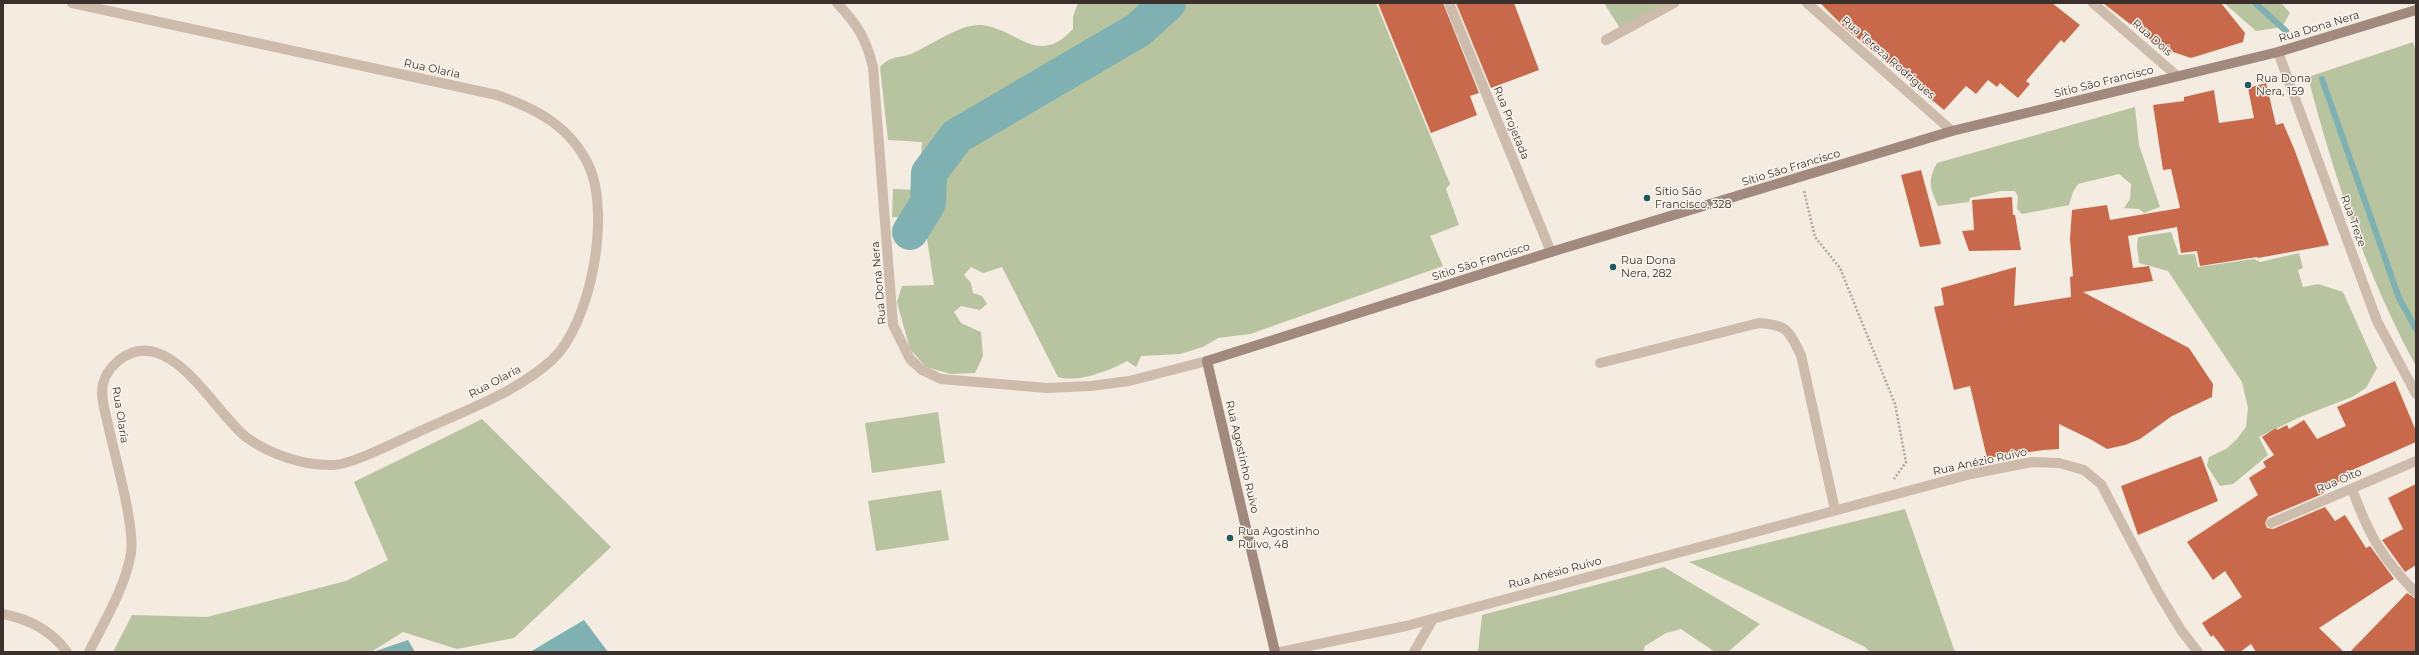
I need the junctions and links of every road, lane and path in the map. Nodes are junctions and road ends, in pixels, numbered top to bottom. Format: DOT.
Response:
graph roads {
  1 [pos="72,3"];
  2 [pos="837,3"];
  3 [pos="1449,3"];
  4 [pos="1674,3"];
  5 [pos="1807,3"];
  6 [pos="2093,3"];
  7 [pos="2416,10"];
  8 [pos="1606,40"];
  9 [pos="2278,52"];
  10 [pos="2227,64"];
  11 [pos="2177,76"];
  12 [pos="1952,131"];
  13 [pos="1801,177"];
  14 [pos="1551,252"];
  15 [pos="1207,362"];
  16 [pos="1600,363"];
  17 [pos="2416,394"];
  18 [pos="2416,461"];
  19 [pos="2352,489"];
  20 [pos="1896,494"];
  21 [pos="1835,510"];
  22 [pos="2272,523"];
  23 [pos="2416,593"];
  24 [pos="3,614"];
  25 [pos="1433,619"];
  26 [pos="67,652"];
  27 [pos="89,652"];
  28 [pos="1275,652"];
  29 [pos="1280,652"];
  30 [pos="1414,652"];
  31 [pos="2198,652"];
  1 -- 27 [label="street, Rua Olaria"];
  2 -- 15 [label="street, Rua Dona Nera"];
  3 -- 14 [label="street, Rua Projetada"];
  4 -- 8 [label="street"];
  5 -- 12 [label="street, Rua Tereza Rodrigues"];
  6 -- 11 [label="street, Rua Dois"];
  7 -- 9 [label="street, Rua Dona Nera"];
  9 -- 10 [label="street, Rua Dona Nera"];
  9 -- 17 [label="street, Rua Treze"];
  10 -- 11 [label="street, Sítio São Francisco"];
  11 -- 12 [label="street, Sítio São Francisco"];
  12 -- 13 [label="street, Sítio São Francisco"];
  13 -- 14 [label="street, Sítio São Francisco"];
  13 -- 20 [label="path"];
  14 -- 15 [label="street, Sítio São Francisco"];
  15 -- 28 [label="street, Rua Agostinho Ruivo"];
  16 -- 21 [label="street"];
  18 -- 19 [label="street, Rua Oito"];
  19 -- 22 [label="street, Rua Oito"];
  19 -- 23 [label="street"];
  20 -- 21 [label="street, Rua Anézio Ruivo"];
  20 -- 31 [label="street, Rua Anézio Ruivo"];
  21 -- 25 [label="street, Rua Anésio Ruivo"];
  24 -- 26 [label="street"];
  25 -- 29 [label="street, Rua Anésio Ruivo"];
  25 -- 30 [label="street"];
}
